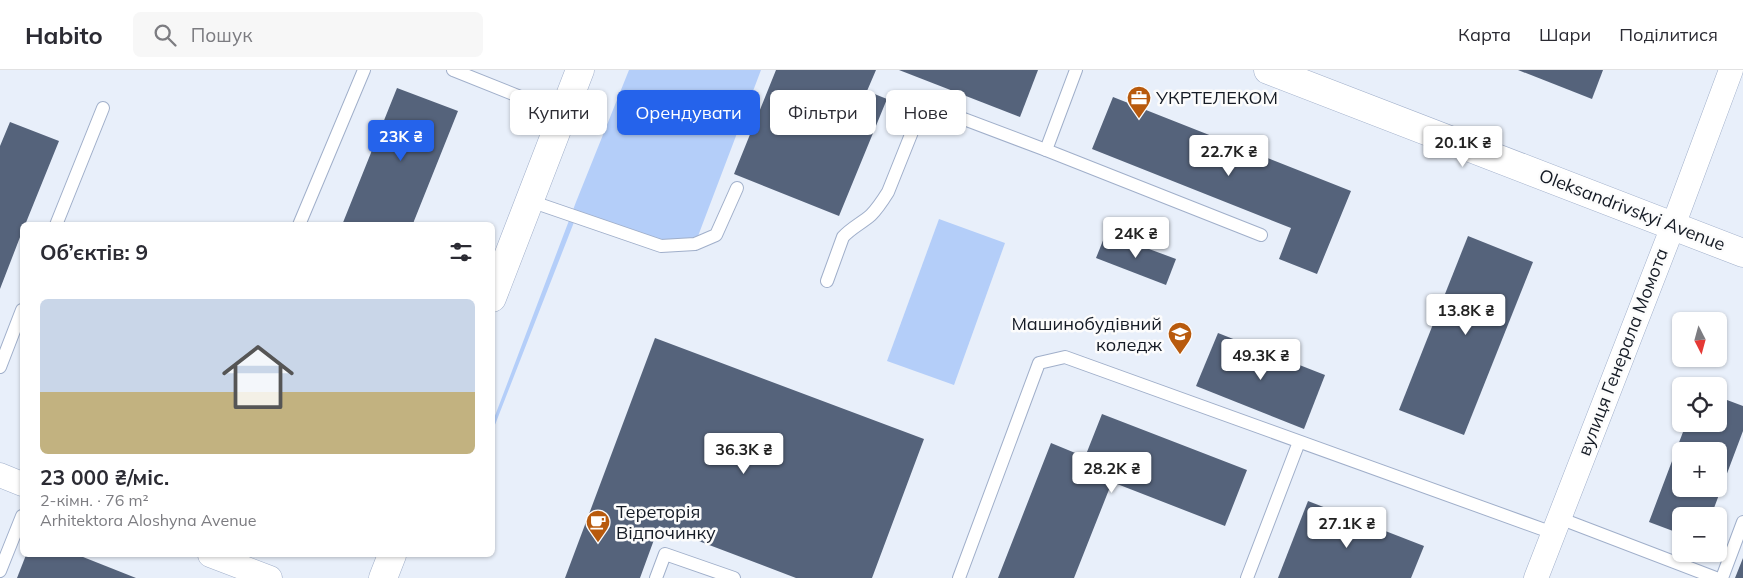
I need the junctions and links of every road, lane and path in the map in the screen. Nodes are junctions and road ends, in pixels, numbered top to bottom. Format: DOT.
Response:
graph roads {
  1 [pos="364,70"];
  2 [pos="453,70"];
  3 [pos="580,70"];
  4 [pos="1076,70"];
  5 [pos="1268,70"];
  6 [pos="1731,70"];
  7 [pos="572,90"];
  8 [pos="510,93"];
  9 [pos="103,108"];
  10 [pos="555,135"];
  11 [pos="1046,150"];
  12 [pos="737,188"];
  13 [pos="530,201"];
  14 [pos="57,222"];
  15 [pos="299,222"];
  16 [pos="1673,226"];
  17 [pos="1261,234"];
  18 [pos="1743,253"];
  19 [pos="827,281"];
  20 [pos="495,290"];
  21 [pos="20,315"];
  22 [pos="0,367"];
  23 [pos="1299,442"];
  24 [pos="0,475"];
  25 [pos="20,483"];
  26 [pos="20,521"];
  27 [pos="1743,522"];
  28 [pos="1556,526"];
  29 [pos="215,557"];
  30 [pos="391,557"];
  31 [pos="0,571"];
  32 [pos="270,578"];
  33 [pos="383,578"];
  34 [pos="656,578"];
  35 [pos="734,578"];
  36 [pos="959,578"];
  37 [pos="1247,578"];
  38 [pos="1536,578"];
  39 [pos="1716,578"];
  40 [pos="1722,578"];
  1 -- 15 [label="lane"];
  2 -- 8 [label="lane"];
  3 -- 7 [label="main road"];
  4 -- 11 [label="lane"];
  5 -- 16 [label="main road, Oleksandrivskyi Avenue"];
  6 -- 16 [label="street, вулиця Генерала Момота"];
  9 -- 14 [label="lane"];
  10 -- 13 [label="main road"];
  11 -- 17 [label="lane"];
  11 -- 19 [label="lane"];
  12 -- 13 [label="lane"];
  13 -- 20 [label="main road"];
  16 -- 18 [label="main road, Oleksandrivskyi Avenue"];
  16 -- 28 [label="street, вулиця Генерала Момота"];
  21 -- 22 [label="lane"];
  23 -- 28 [label="lane"];
  23 -- 36 [label="lane"];
  23 -- 37 [label="lane"];
  24 -- 25 [label="street"];
  26 -- 31 [label="lane"];
  27 -- 40 [label="lane"];
  28 -- 38 [label="street, вулиця Генерала Момота"];
  28 -- 39 [label="lane"];
  29 -- 32 [label="street"];
  30 -- 33 [label="main road"];
  34 -- 35 [label="lane"];
}
